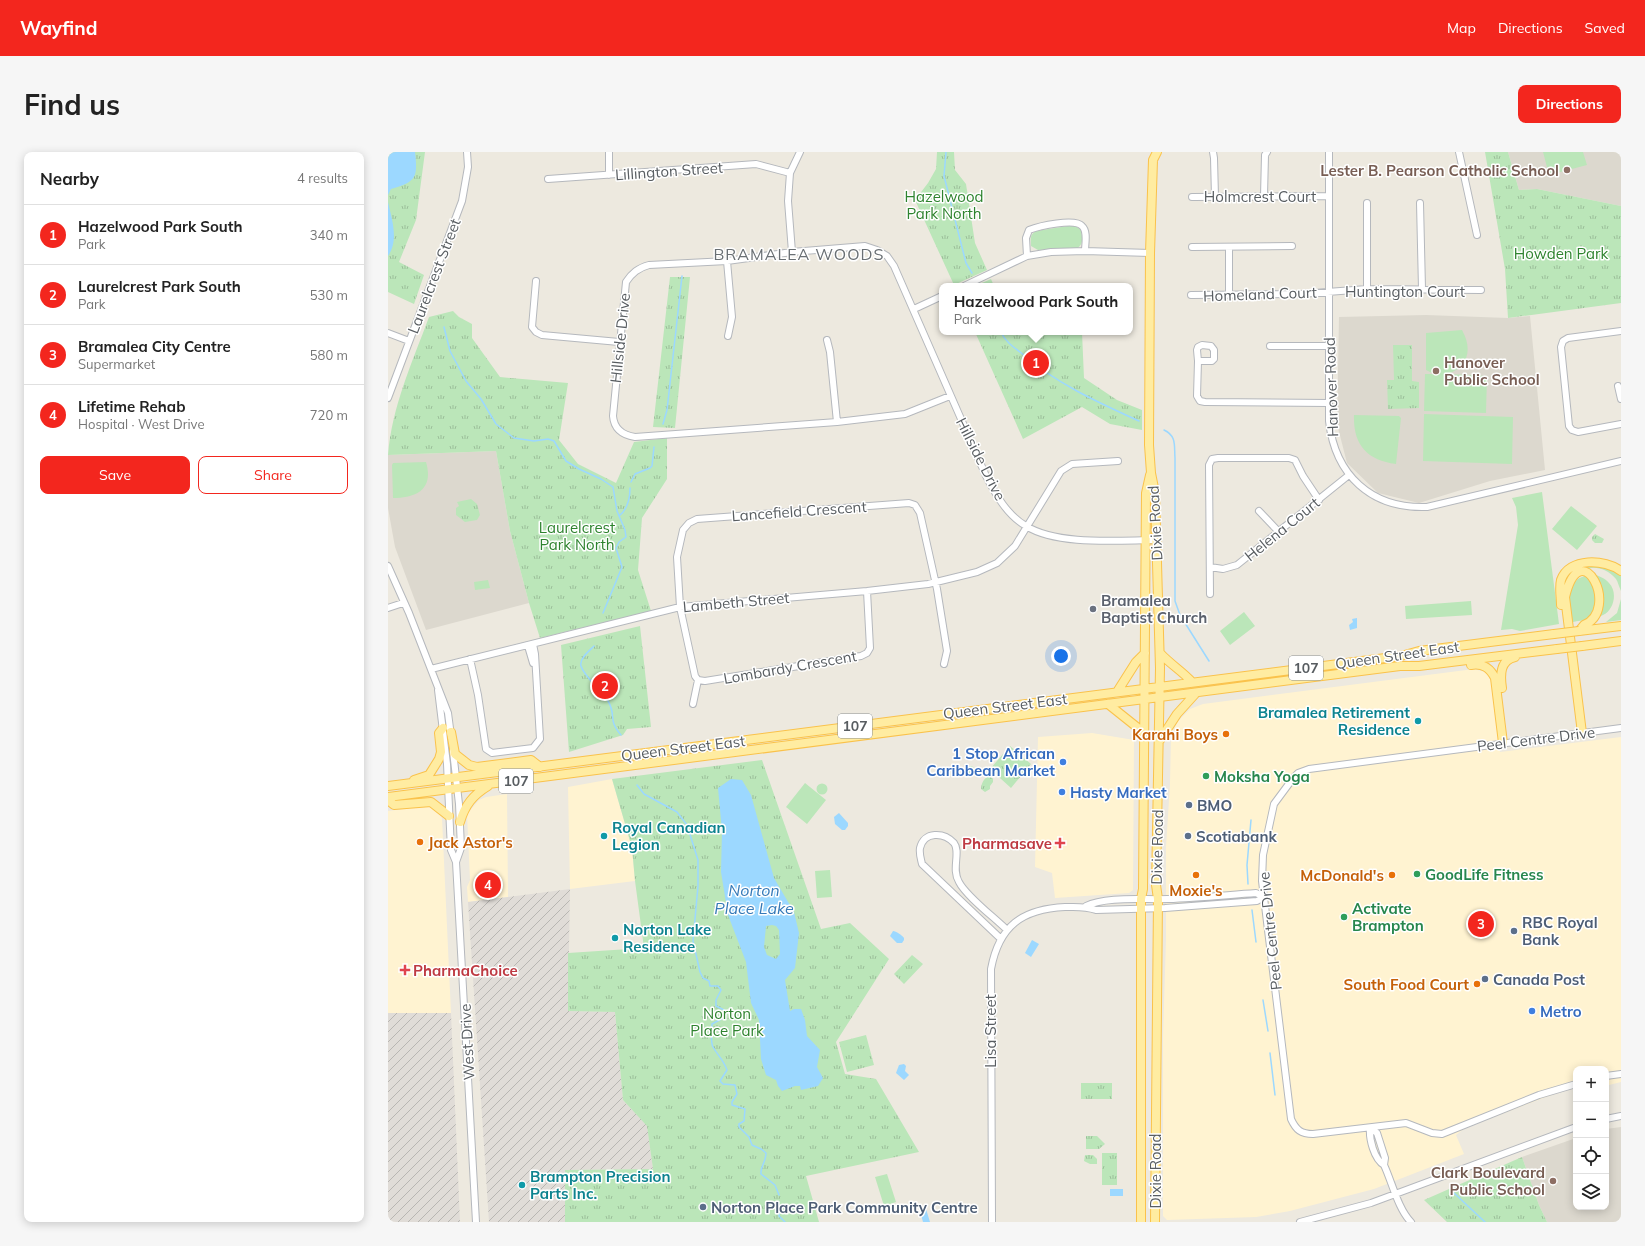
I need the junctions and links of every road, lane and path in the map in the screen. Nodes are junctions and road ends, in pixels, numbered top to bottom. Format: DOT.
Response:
graph roads {
  1 [pos="467,152"];
  2 [pos="609,152"];
  3 [pos="800,152"];
  4 [pos="1147,152"];
  5 [pos="1157,152"];
  6 [pos="1213,152"];
  7 [pos="1267,152"];
  8 [pos="1329,152"];
  9 [pos="1458,152"];
  10 [pos="1153,160"];
  11 [pos="790,173"];
  12 [pos="609,175"];
  13 [pos="548,180"];
  14 [pos="1264,196"];
  15 [pos="1329,196"];
  16 [pos="1192,197"];
  17 [pos="1214,197"];
  18 [pos="1420,202"];
  19 [pos="1367,204"];
  20 [pos="1476,235"];
  21 [pos="1292,246"];
  22 [pos="1192,247"];
  23 [pos="1229,248"];
  24 [pos="1085,250"];
  25 [pos="792,252"];
  26 [pos="1150,253"];
  27 [pos="1027,256"];
  28 [pos="727,261"];
  29 [pos="536,281"];
  30 [pos="970,283"];
  31 [pos="1367,289"];
  32 [pos="1422,289"];
  33 [pos="1481,290"];
  34 [pos="1329,292"];
  35 [pos="1191,295"];
  36 [pos="1229,295"];
  37 [pos="939,297"];
  38 [pos="914,309"];
  39 [pos="1621,331"];
  40 [pos="388,333"];
  41 [pos="728,336"];
  42 [pos="827,340"];
  43 [pos="409,341"];
  44 [pos="619,342"];
  45 [pos="1270,346"];
  46 [pos="1329,346"];
  47 [pos="1198,361"];
  48 [pos="1618,386"];
  49 [pos="950,396"];
  50 [pos="388,398"];
  51 [pos="1621,399"];
  52 [pos="1329,403"];
  53 [pos="838,422"];
  54 [pos="1621,424"];
  55 [pos="1118,461"];
  56 [pos="1621,461"];
  57 [pos="1151,473"];
  58 [pos="1349,475"];
  59 [pos="1319,500"];
  60 [pos="1259,511"];
  61 [pos="1026,527"];
  62 [pos="1279,532"];
  63 [pos="1146,540"];
  64 [pos="1157,540"];
  65 [pos="388,566"];
  66 [pos="1210,567"];
  67 [pos="1621,570"];
  68 [pos="1597,572"];
  69 [pos="936,582"];
  70 [pos="866,591"];
  71 [pos="1210,594"];
  72 [pos="403,603"];
  73 [pos="680,607"];
  74 [pos="388,608"];
  75 [pos="1600,621"];
  76 [pos="1621,626"];
  77 [pos="1579,631"];
  78 [pos="1621,641"];
  79 [pos="530,645"];
  80 [pos="1541,651"];
  81 [pos="1144,653"];
  82 [pos="1160,653"];
  83 [pos="470,659"];
  84 [pos="944,664"];
  85 [pos="1419,666"];
  86 [pos="431,669"];
  87 [pos="698,680"];
  88 [pos="1192,682"];
  89 [pos="1160,687"];
  90 [pos="1144,689"];
  91 [pos="438,690"];
  92 [pos="1117,692"];
  93 [pos="1196,693"];
  94 [pos="1160,698"];
  95 [pos="1144,700"];
  96 [pos="693,704"];
  97 [pos="1108,704"];
  98 [pos="853,726"];
  99 [pos="443,728"];
  100 [pos="1621,728"];
  101 [pos="451,732"];
  102 [pos="1143,732"];
  103 [pos="1580,733"];
  104 [pos="827,741"];
  105 [pos="1159,741"];
  106 [pos="1506,743"];
  107 [pos="540,767"];
  108 [pos="456,778"];
  109 [pos="448,779"];
  110 [pos="491,784"];
  111 [pos="404,785"];
  112 [pos="388,786"];
  113 [pos="457,788"];
  114 [pos="448,790"];
  115 [pos="388,799"];
  116 [pos="449,816"];
  117 [pos="460,822"];
  118 [pos="456,862"];
  119 [pos="968,893"];
  120 [pos="1264,897"];
  121 [pos="1158,899"];
  122 [pos="961,900"];
  123 [pos="1141,904"];
  124 [pos="1158,908"];
  125 [pos="1007,930"];
  126 [pos="1001,939"];
  127 [pos="1621,1074"];
  128 [pos="1609,1076"];
  129 [pos="1573,1085"];
  130 [pos="1621,1116"];
  131 [pos="1609,1118"];
  132 [pos="1370,1128"];
  133 [pos="1573,1128"];
  134 [pos="1396,1194"];
  135 [pos="476,1222"];
  136 [pos="992,1222"];
  137 [pos="1141,1222"];
  138 [pos="1155,1222"];
  139 [pos="1300,1222"];
  140 [pos="1411,1222"];
  1 -- 43 [label="street, Laurelcrest Street"];
  2 -- 12 [label="street"];
  3 -- 11 [label="street"];
  4 -- 10 [label="main road"];
  5 -- 10 [label="main road, Dixie Road"];
  6 -- 17 [label="street"];
  7 -- 14 [label="street"];
  8 -- 15 [label="street, Hanover Road"];
  9 -- 20 [label="street"];
  10 -- 26 [label="main road, Dixie Road"];
  11 -- 12 [label="street, Lillington Street"];
  11 -- 25 [label="street"];
  12 -- 13 [label="street, Lillington Street"];
  14 -- 15 [label="street, Holmcrest Court"];
  14 -- 17 [label="street, Holmcrest Court"];
  15 -- 34 [label="street, Hanover Road"];
  16 -- 17 [label="street, Holmcrest Court"];
  18 -- 32 [label="street"];
  19 -- 31 [label="street"];
  21 -- 23 [label="street"];
  22 -- 23 [label="street"];
  23 -- 36 [label="street"];
  24 -- 26 [label="street"];
  24 -- 27 [label="street"];
  24 -- 27 [label="street"];
  25 -- 28 [label="street, Hillside Drive"];
  25 -- 38 [label="street, Hillside Drive"];
  26 -- 57 [label="main road, Dixie Road"];
  27 -- 30 [label="street"];
  28 -- 41 [label="street"];
  28 -- 44 [label="street, Hillside Drive"];
  29 -- 44 [label="street"];
  31 -- 32 [label="street, Huntington Court"];
  31 -- 34 [label="street, Huntington Court"];
  32 -- 33 [label="street, Huntington Court"];
  34 -- 36 [label="street, Homeland Court"];
  34 -- 46 [label="street, Hanover Road"];
  35 -- 36 [label="street, Homeland Court"];
  37 -- 38 [label="street"];
  38 -- 49 [label="street, Hillside Drive"];
  39 -- 54 [label="street"];
  40 -- 43 [label="street"];
  42 -- 53 [label="street"];
  43 -- 50 [label="street, Laurelcrest Street"];
  44 -- 53 [label="street, Hillside Drive"];
  45 -- 46 [label="street"];
  46 -- 52 [label="street, Hanover Road"];
  47 -- 52 [label="street"];
  48 -- 51 [label="street"];
  49 -- 53 [label="street, Hillside Drive"];
  49 -- 61 [label="street, Hillside Drive"];
  52 -- 58 [label="street, Hanover Road"];
  55 -- 61 [label="street, Lambeth Street"];
  56 -- 58 [label="street, Hanover Road"];
  57 -- 63 [label="main road, Dixie Road"];
  57 -- 64 [label="main road, Dixie Road"];
  58 -- 59 [label="street, Helena Court"];
  59 -- 62 [label="street, Helena Court"];
  59 -- 66 [label="street"];
  60 -- 62 [label="street"];
  61 -- 63 [label="street, Hillside Drive"];
  61 -- 69 [label="street, Lambeth Street"];
  62 -- 66 [label="street, Helena Court"];
  63 -- 64 [label="street, Hillside Drive"];
  63 -- 81 [label="main road, Dixie Road"];
  64 -- 82 [label="main road, Dixie Road"];
  65 -- 72 [label="street"];
  66 -- 71 [label="street"];
  67 -- 103 [label="main road"];
  68 -- 103 [label="main road"];
  69 -- 70 [label="street, Lambeth Street"];
  69 -- 73 [label="street, Lancefield Crescent"];
  69 -- 84 [label="street, Lancefield Crescent"];
  70 -- 73 [label="street, Lambeth Street"];
  70 -- 87 [label="street, Lombardy Crescent"];
  72 -- 74 [label="street"];
  72 -- 86 [label="street"];
  73 -- 79 [label="street, Lambeth Street"];
  73 -- 87 [label="street"];
  75 -- 77 [label="main road"];
  76 -- 77 [label="main road, Queen Street East / 107"];
  77 -- 88 [label="main road, Queen Street East / 107, bridge"];
  78 -- 80 [label="main road, Queen Street East / 107, bridge"];
  79 -- 83 [label="street, Lambeth Street"];
  79 -- 83 [label="street"];
  80 -- 85 [label="main road, Queen Street East / 107"];
  80 -- 106 [label="main road"];
  81 -- 90 [label="main road, Dixie Road"];
  81 -- 92 [label="main road"];
  82 -- 88 [label="main road"];
  82 -- 89 [label="main road, Dixie Road"];
  83 -- 86 [label="street, Lambeth Street"];
  85 -- 93 [label="main road, Queen Street East / 107"];
  85 -- 106 [label="main road"];
  86 -- 91 [label="street"];
  87 -- 96 [label="street"];
  88 -- 89 [label="main road, Queen Street East / 107"];
  89 -- 90 [label="main road, Queen Street East / 107"];
  89 -- 94 [label="main road, Dixie Road"];
  90 -- 92 [label="main road, Queen Street East / 107"];
  90 -- 95 [label="main road, Dixie Road"];
  91 -- 99 [label="street"];
  91 -- 101 [label="street"];
  92 -- 98 [label="main road, Queen Street East / 107"];
  93 -- 94 [label="main road, Queen Street East / 107"];
  93 -- 105 [label="main road"];
  94 -- 95 [label="main road, Queen Street East / 107"];
  94 -- 105 [label="main road, Dixie Road"];
  95 -- 97 [label="main road, Queen Street East / 107"];
  95 -- 102 [label="main road, Dixie Road"];
  97 -- 102 [label="main road"];
  97 -- 104 [label="main road, Queen Street East / 107"];
  98 -- 104 [label="main road"];
  98 -- 107 [label="main road, Queen Street East / 107"];
  99 -- 109 [label="street"];
  99 -- 111 [label="main road"];
  100 -- 103 [label="street, Peel Centre Drive"];
  101 -- 107 [label="main road"];
  101 -- 108 [label="street"];
  102 -- 123 [label="main road, Dixie Road"];
  103 -- 106 [label="street, Peel Centre Drive"];
  104 -- 110 [label="main road, Queen Street East / 107"];
  105 -- 121 [label="main road, Dixie Road"];
  106 -- 120 [label="street, Peel Centre Drive"];
  107 -- 108 [label="main road, Queen Street East / 107"];
  108 -- 109 [label="main road, Queen Street East / 107"];
  108 -- 113 [label="street, West Drive"];
  109 -- 111 [label="main road, Queen Street East / 107"];
  109 -- 114 [label="street, West Drive"];
  110 -- 113 [label="main road, Queen Street East / 107"];
  110 -- 117 [label="main road"];
  111 -- 112 [label="main road, Queen Street East / 107"];
  113 -- 114 [label="main road, Queen Street East / 107"];
  113 -- 117 [label="street, West Drive"];
  114 -- 115 [label="main road, Queen Street East / 107"];
  114 -- 116 [label="street, West Drive"];
  115 -- 116 [label="main road"];
  116 -- 118 [label="street, West Drive"];
  117 -- 118 [label="street, West Drive"];
  118 -- 135 [label="street, West Drive"];
  119 -- 122 [label="street"];
  119 -- 122 [label="street"];
  119 -- 125 [label="street"];
  120 -- 121 [label="street, Lisa Street"];
  120 -- 124 [label="street, Lisa Street"];
  120 -- 132 [label="street, Peel Centre Drive"];
  121 -- 123 [label="street, Lisa Street"];
  121 -- 124 [label="main road, Dixie Road"];
  122 -- 126 [label="street"];
  123 -- 124 [label="street, Lisa Street"];
  123 -- 125 [label="street, Lisa Street"];
  123 -- 137 [label="main road, Dixie Road"];
  124 -- 138 [label="main road, Dixie Road"];
  125 -- 126 [label="street, Lisa Street"];
  126 -- 136 [label="street, Lisa Street"];
  127 -- 128 [label="street"];
  129 -- 132 [label="street, Peel Centre Drive"];
  130 -- 131 [label="street"];
  132 -- 134 [label="street"];
  133 -- 134 [label="street"];
  134 -- 139 [label="street"];
  134 -- 140 [label="street"];
}
